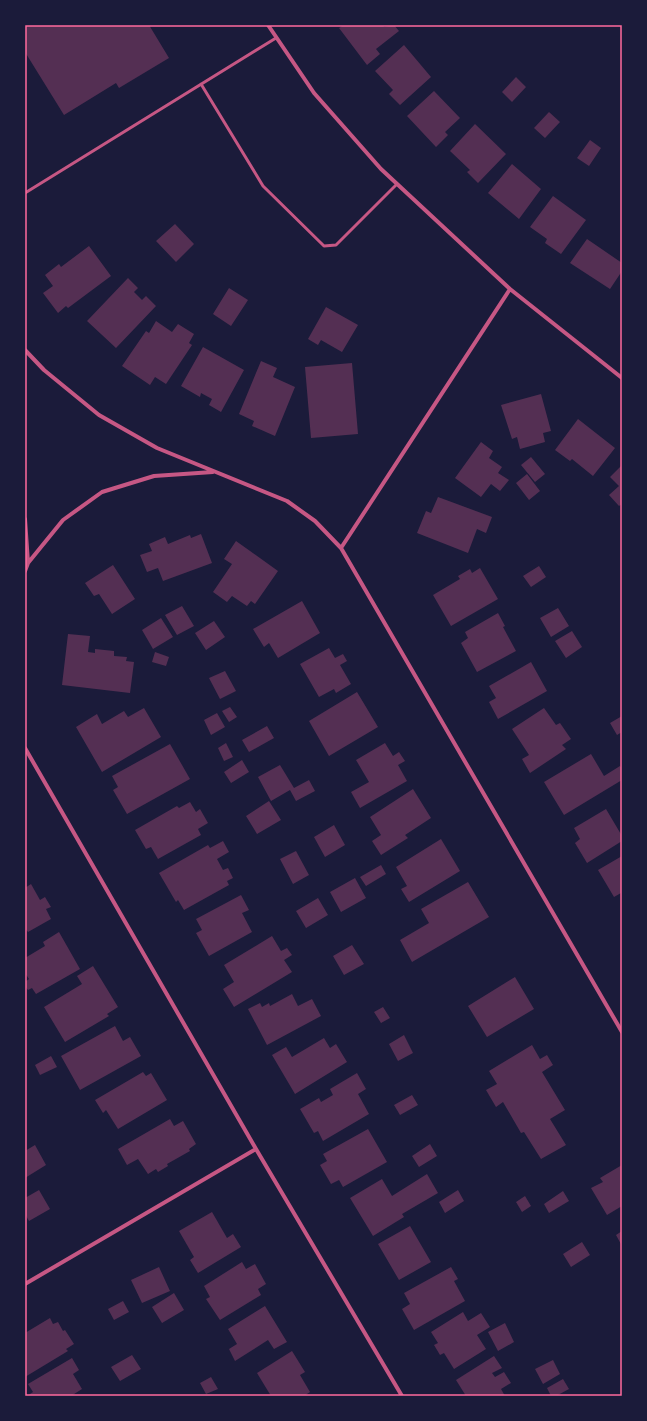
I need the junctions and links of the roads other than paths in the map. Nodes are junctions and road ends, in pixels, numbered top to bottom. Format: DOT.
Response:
graph roads {
  1 [pos="268,25"];
  2 [pos="276,38"];
  3 [pos="201,84"];
  4 [pos="397,184"];
  5 [pos="25,193"];
  6 [pos="510,289"];
  7 [pos="25,350"];
  8 [pos="622,378"];
  9 [pos="216,471"];
  10 [pos="25,519"];
  11 [pos="341,548"];
  12 [pos="28,563"];
  13 [pos="25,571"];
  14 [pos="25,748"];
  15 [pos="622,1032"];
  16 [pos="256,1149"];
  17 [pos="25,1284"];
  18 [pos="402,1396"];
  1 -- 2 [label="street"];
  2 -- 3 [label="lane"];
  2 -- 4 [label="street"];
  3 -- 4 [label="lane"];
  3 -- 5 [label="lane"];
  4 -- 6 [label="street"];
  6 -- 8 [label="street"];
  6 -- 11 [label="street"];
  7 -- 9 [label="street"];
  9 -- 11 [label="street"];
  9 -- 12 [label="street"];
  10 -- 12 [label="street"];
  11 -- 15 [label="street"];
  12 -- 13 [label="street"];
  14 -- 16 [label="street"];
  16 -- 17 [label="street"];
  16 -- 18 [label="street"];
}
